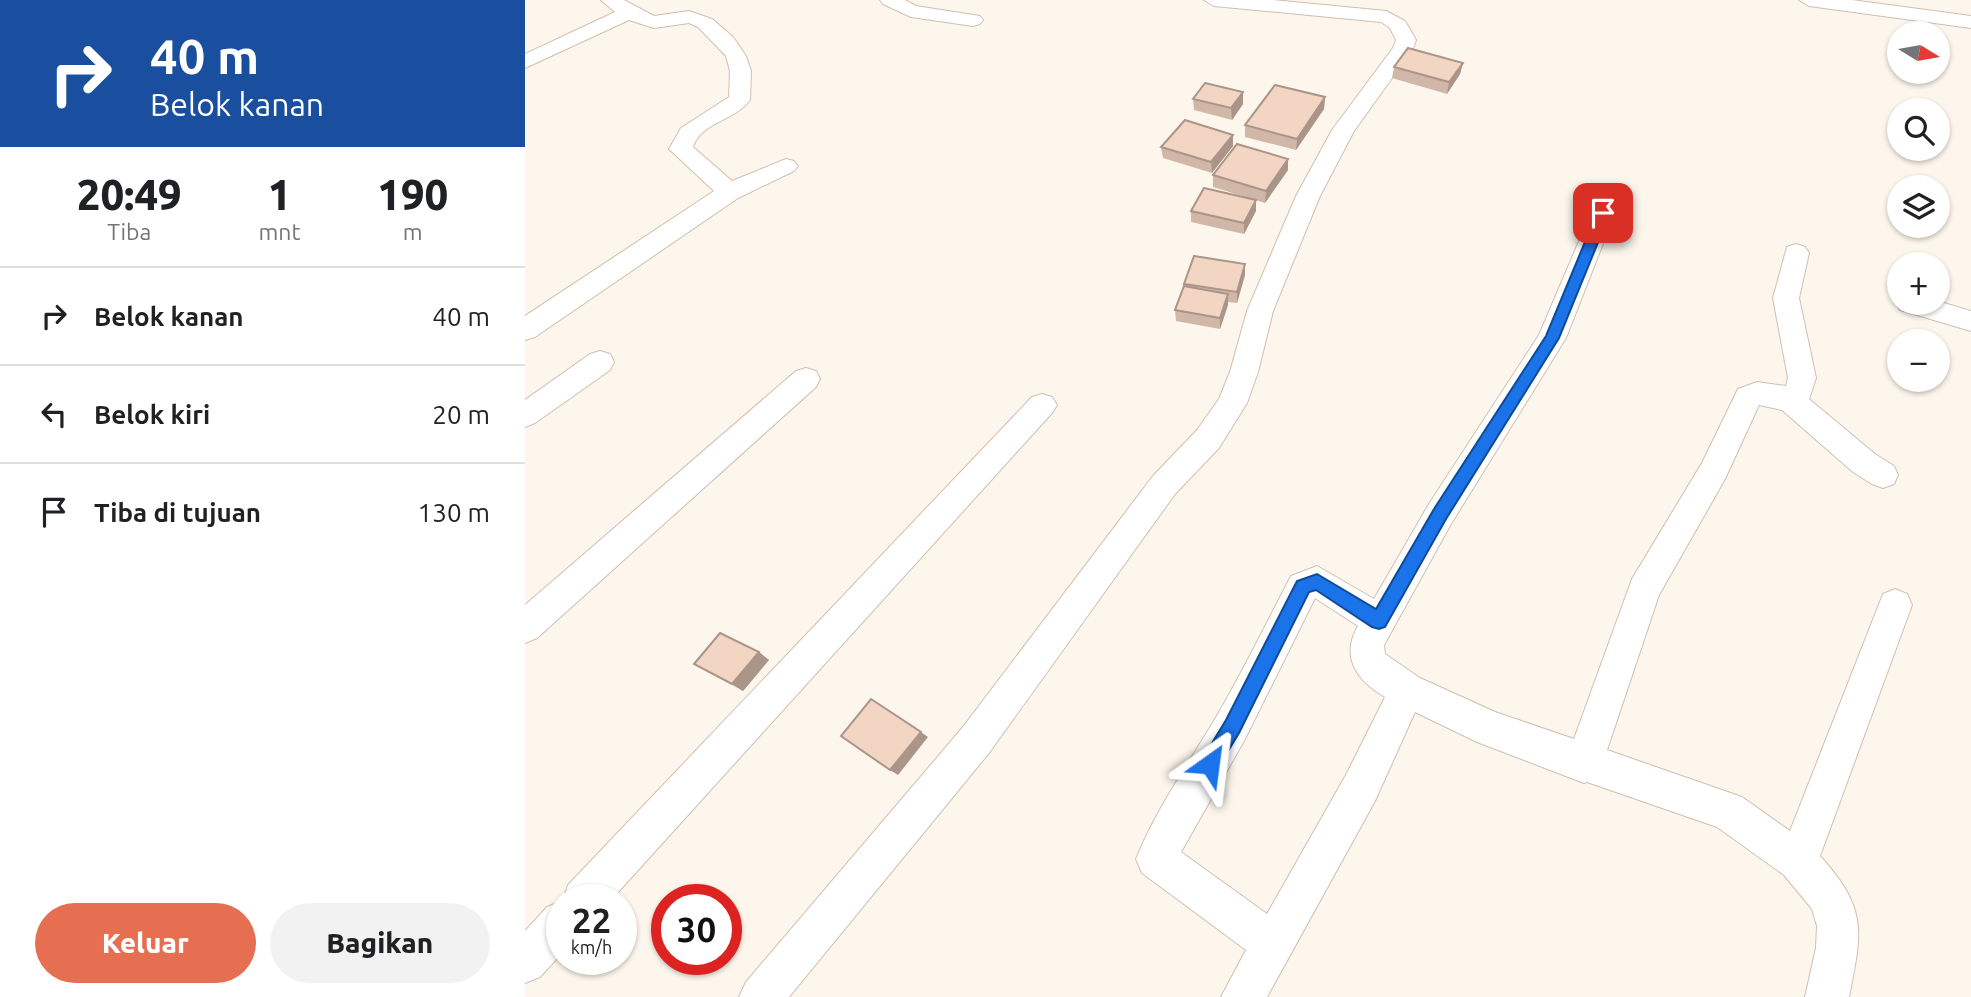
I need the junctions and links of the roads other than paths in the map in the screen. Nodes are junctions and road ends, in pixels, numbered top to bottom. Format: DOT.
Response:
graph roads {
  1 [pos="890,0"];
  2 [pos="1214,0"];
  3 [pos="1809,0"];
  4 [pos="620,6"];
  5 [pos="1388,8"];
  6 [pos="972,20"];
  7 [pos="1971,22"];
  8 [pos="525,62"];
  9 [pos="786,166"];
  10 [pos="729,192"];
  11 [pos="1603,213"];
  12 [pos="1796,253"];
  13 [pos="1950,315"];
  14 [pos="1971,321"];
  15 [pos="525,330"];
  16 [pos="600,362"];
  17 [pos="806,379"];
  18 [pos="1791,400"];
  19 [pos="1042,405"];
  20 [pos="525,415"];
  21 [pos="1884,475"];
  22 [pos="1895,605"];
  23 [pos="1379,621"];
  24 [pos="525,627"];
  25 [pos="1408,691"];
  26 [pos="1584,764"];
  27 [pos="1798,860"];
  28 [pos="598,884"];
  29 [pos="546,939"];
  30 [pos="1272,943"];
  31 [pos="525,962"];
  32 [pos="761,997"];
  33 [pos="1243,997"];
  34 [pos="1828,997"];
  1 -- 6 [label="street"];
  2 -- 5 [label="street"];
  3 -- 7 [label="street"];
  4 -- 8 [label="street"];
  4 -- 10 [label="street"];
  5 -- 32 [label="street"];
  9 -- 10 [label="street"];
  10 -- 15 [label="street"];
  11 -- 23 [label="street"];
  12 -- 18 [label="street"];
  13 -- 14 [label="street"];
  16 -- 20 [label="street"];
  17 -- 24 [label="street"];
  18 -- 21 [label="street"];
  18 -- 26 [label="street"];
  19 -- 28 [label="street"];
  22 -- 27 [label="street"];
  23 -- 25 [label="street"];
  23 -- 30 [label="street"];
  25 -- 26 [label="street"];
  25 -- 30 [label="street"];
  26 -- 27 [label="street"];
  27 -- 34 [label="street"];
  29 -- 31 [label="street"];
  30 -- 33 [label="street"];
}
